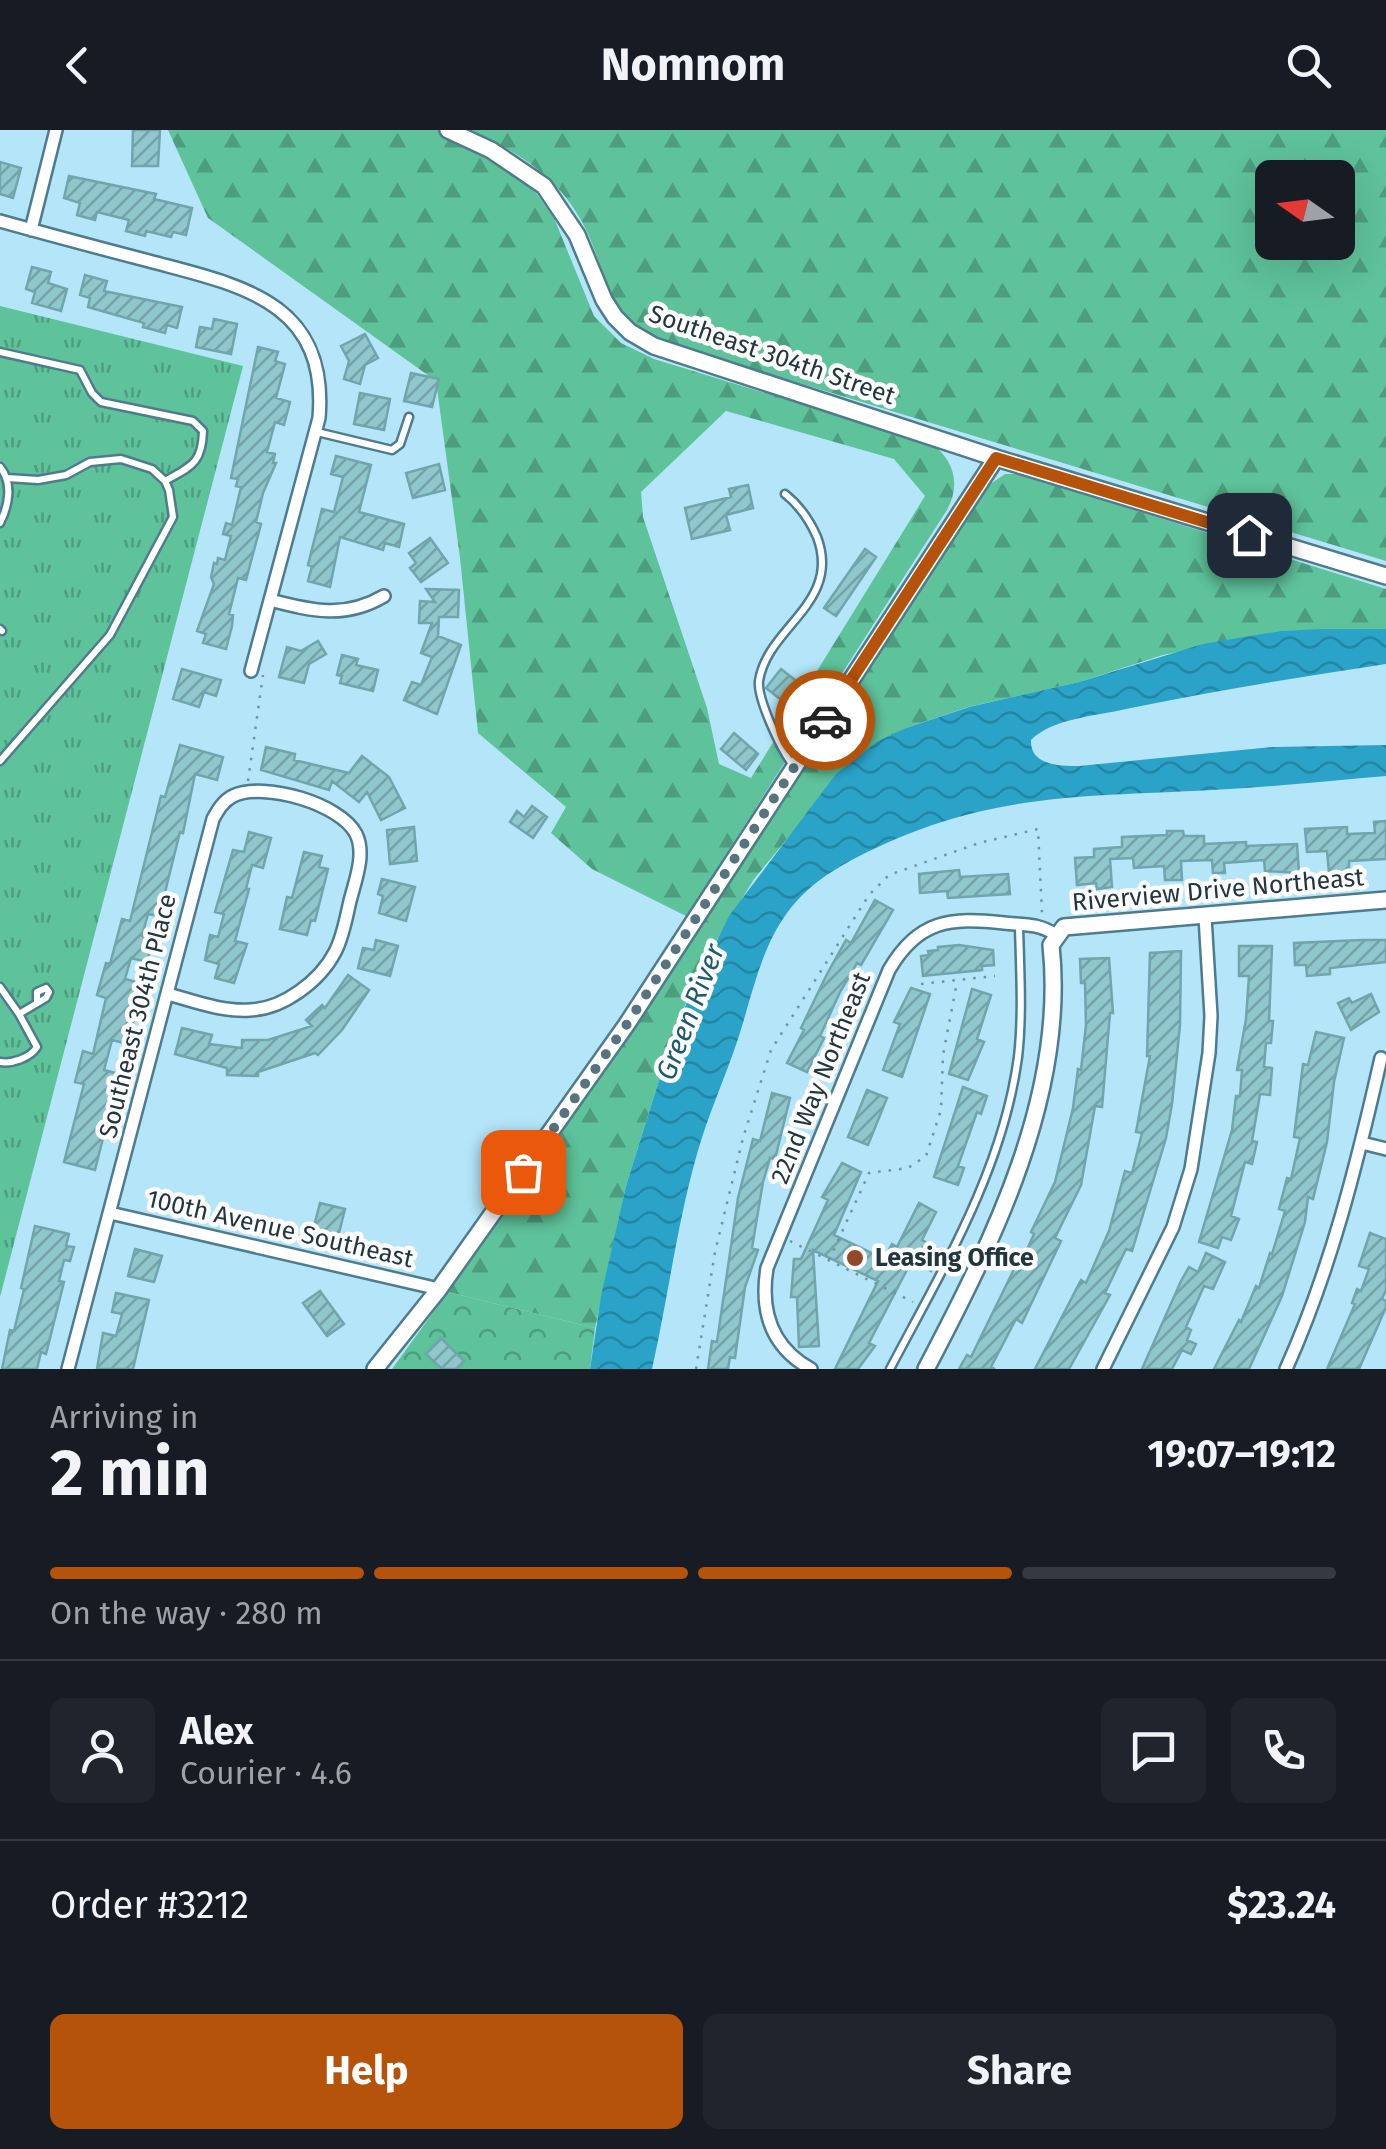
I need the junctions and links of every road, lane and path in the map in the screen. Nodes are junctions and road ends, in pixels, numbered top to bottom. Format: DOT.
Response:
graph roads {
  1 [pos="56,130"];
  2 [pos="448,130"];
  3 [pos="0,221"];
  4 [pos="31,230"];
  5 [pos="0,352"];
  6 [pos="409,417"];
  7 [pos="316,432"];
  8 [pos="996,458"];
  9 [pos="0,467"];
  10 [pos="7,478"];
  11 [pos="164,481"];
  12 [pos="785,494"];
  13 [pos="0,523"];
  14 [pos="1386,576"];
  15 [pos="384,596"];
  16 [pos="270,600"];
  17 [pos="251,671"];
  18 [pos="0,761"];
  19 [pos="794,766"];
  20 [pos="247,792"];
  21 [pos="1386,900"];
  22 [pos="1205,917"];
  23 [pos="1019,924"];
  24 [pos="1040,924"];
  25 [pos="1056,935"];
  26 [pos="995,976"];
  27 [pos="957,982"];
  28 [pos="922,984"];
  29 [pos="0,987"];
  30 [pos="168,994"];
  31 [pos="37,1003"];
  32 [pos="19,1014"];
  33 [pos="1381,1058"];
  34 [pos="0,1062"];
  35 [pos="1362,1143"];
  36 [pos="1386,1149"];
  37 [pos="110,1213"];
  38 [pos="780,1236"];
  39 [pos="829,1260"];
  40 [pos="440,1290"];
  41 [pos="923,1307"];
  42 [pos="68,1369"];
  43 [pos="374,1369"];
  44 [pos="696,1369"];
  45 [pos="811,1369"];
  46 [pos="890,1369"];
  47 [pos="926,1369"];
  48 [pos="1103,1369"];
  49 [pos="1286,1369"];
  1 -- 4 [label="street"];
  2 -- 8 [label="street, Southeast 304th Street"];
  3 -- 4 [label="street"];
  4 -- 7 [label="street"];
  5 -- 11 [label="lane"];
  6 -- 7 [label="lane"];
  7 -- 16 [label="street"];
  8 -- 14 [label="street, Southeast 304th Street"];
  8 -- 19 [label="street"];
  9 -- 10 [label="lane"];
  10 -- 11 [label="lane"];
  10 -- 13 [label="lane"];
  11 -- 18 [label="lane"];
  12 -- 19 [label="lane"];
  15 -- 16 [label="street"];
  16 -- 17 [label="street"];
  17 -- 20 [label="path"];
  19 -- 40 [label="street"];
  20 -- 30 [label="street, Southeast 304th Place"];
  20 -- 30 [label="street"];
  21 -- 22 [label="street, Riverview Drive Northeast"];
  22 -- 25 [label="street, Riverview Drive Northeast"];
  22 -- 48 [label="street"];
  23 -- 24 [label="street, 22nd Way Northeast"];
  23 -- 38 [label="street, 22nd Way Northeast"];
  23 -- 41 [label="lane"];
  24 -- 25 [label="street"];
  24 -- 44 [label="path"];
  25 -- 47 [label="street"];
  26 -- 27 [label="path"];
  27 -- 28 [label="path"];
  27 -- 39 [label="path"];
  29 -- 32 [label="lane"];
  30 -- 37 [label="street, Southeast 304th Place"];
  31 -- 32 [label="lane"];
  32 -- 34 [label="lane"];
  33 -- 35 [label="street"];
  35 -- 36 [label="street"];
  35 -- 49 [label="street"];
  37 -- 40 [label="street, 100th Avenue Southeast"];
  37 -- 42 [label="street, Southeast 304th Place"];
  38 -- 39 [label="path"];
  38 -- 45 [label="street, 22nd Way Northeast"];
  39 -- 41 [label="path"];
  40 -- 43 [label="street"];
  41 -- 46 [label="lane"];
}
